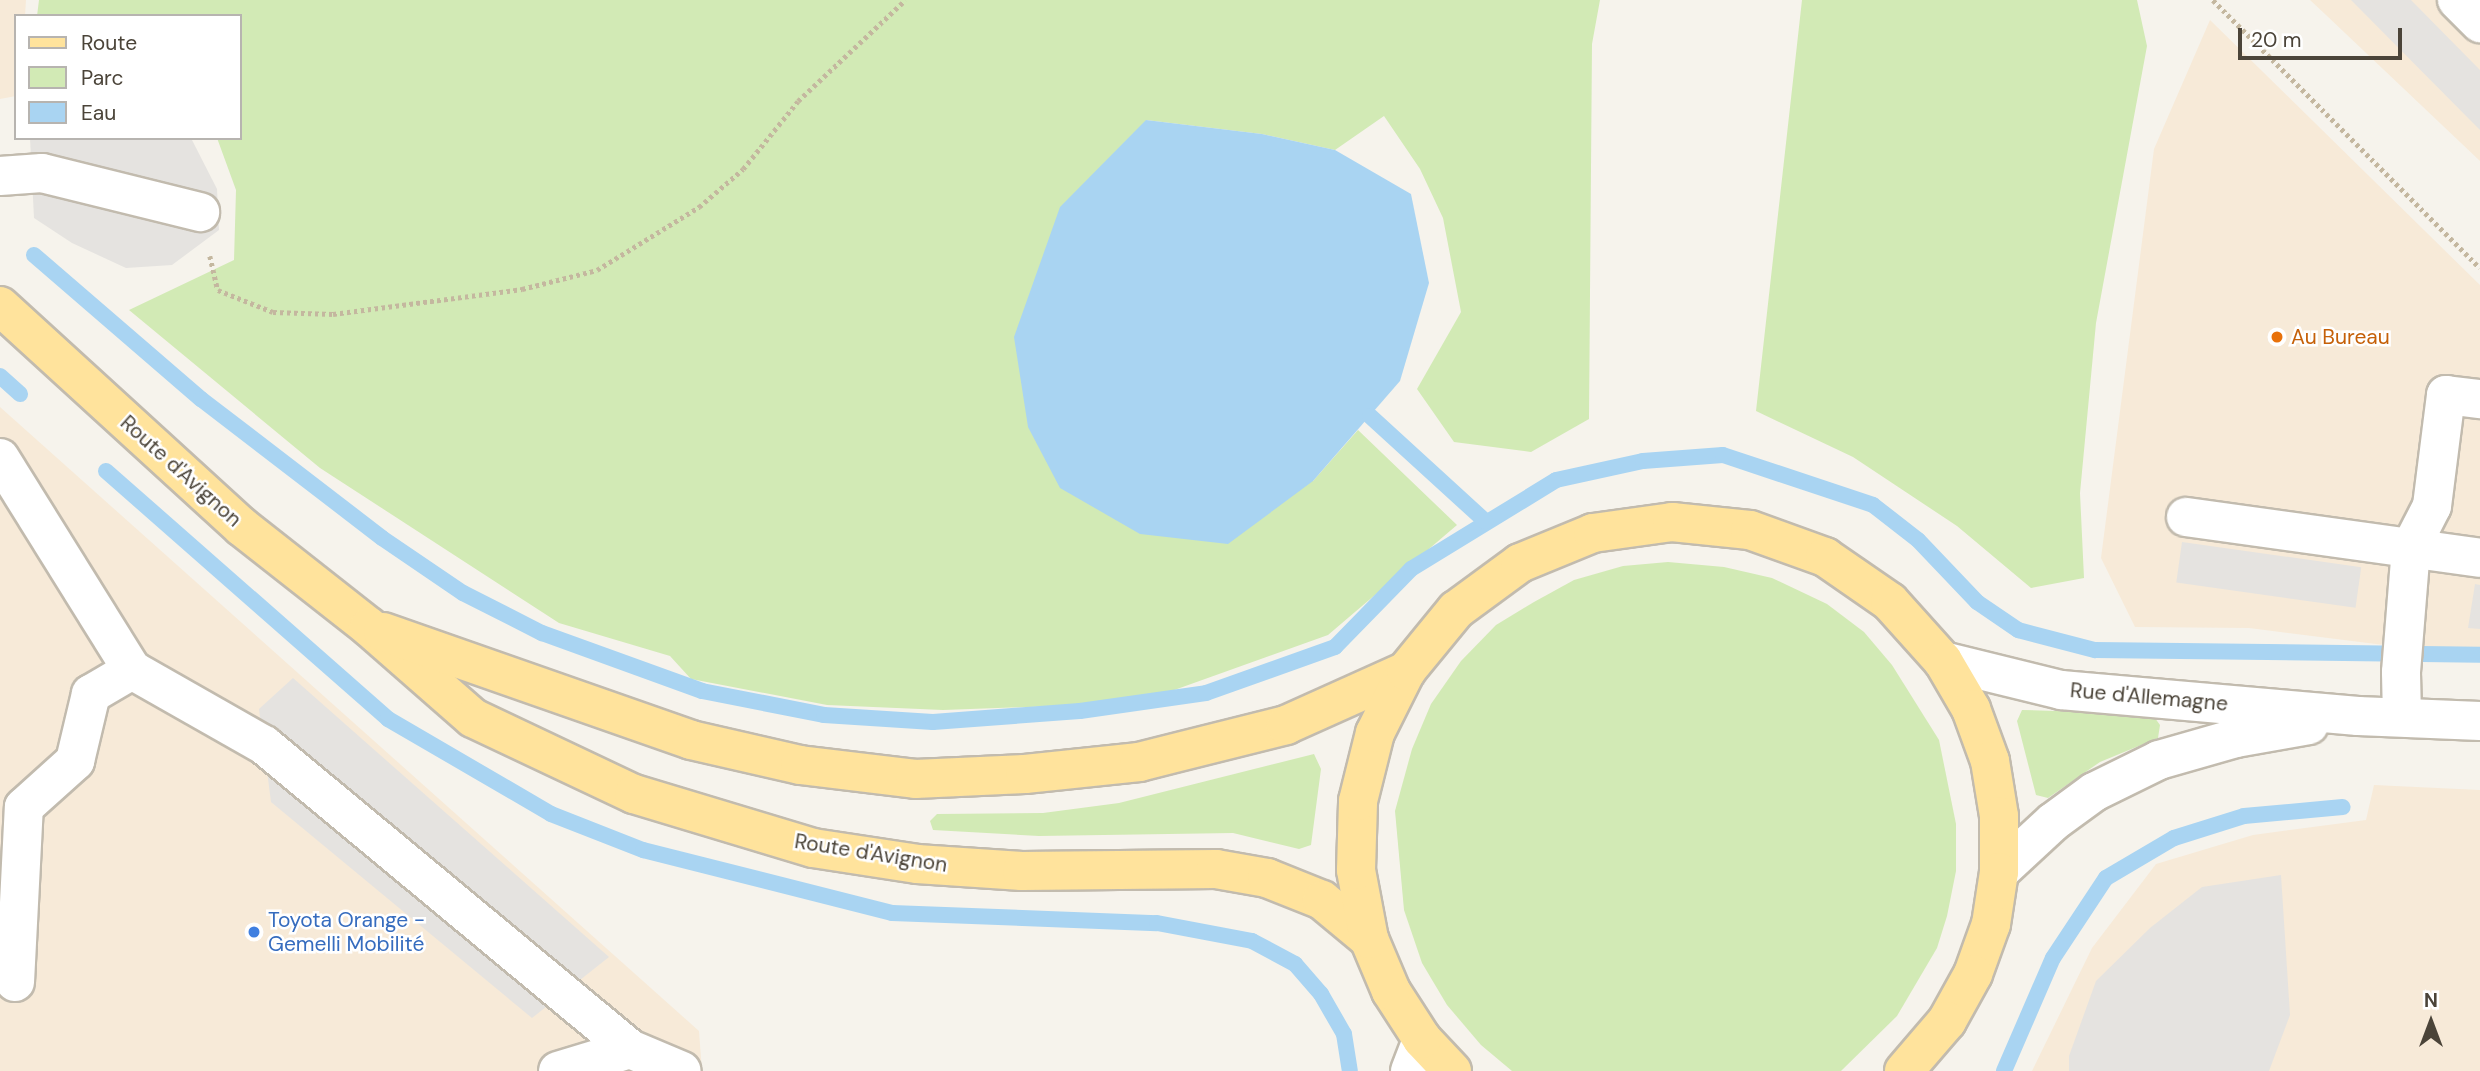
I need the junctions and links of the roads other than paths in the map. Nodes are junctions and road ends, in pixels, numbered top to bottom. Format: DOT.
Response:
graph roads {
  1 [pos="2457,0"];
  2 [pos="2480,23"];
  3 [pos="0,176"];
  4 [pos="200,212"];
  5 [pos="0,306"];
  6 [pos="2480,399"];
  7 [pos="0,458"];
  8 [pos="2186,517"];
  9 [pos="2411,547"];
  10 [pos="2480,558"];
  11 [pos="369,627"];
  12 [pos="1943,660"];
  13 [pos="132,670"];
  14 [pos="1406,671"];
  15 [pos="2358,716"];
  16 [pos="2402,717"];
  17 [pos="2480,721"];
  18 [pos="1999,872"];
  19 [pos="1369,939"];
  20 [pos="15,982"];
  21 [pos="630,1049"];
  22 [pos="1416,1055"];
  23 [pos="1911,1068"];
  24 [pos="558,1071"];
  25 [pos="682,1071"];
  26 [pos="1452,1071"];
  1 -- 2 [label="street"];
  3 -- 4 [label="street"];
  5 -- 11 [label="main road, Route d'Avignon"];
  6 -- 9 [label="street"];
  7 -- 13 [label="street"];
  8 -- 9 [label="street"];
  9 -- 10 [label="street"];
  9 -- 16 [label="street"];
  11 -- 14 [label="main road, Route d'Avignon"];
  11 -- 19 [label="main road, Route d'Avignon"];
  12 -- 14 [label="main road"];
  12 -- 15 [label="street, Rue d'Allemagne"];
  12 -- 18 [label="main road"];
  13 -- 20 [label="street"];
  13 -- 21 [label="street"];
  14 -- 19 [label="main road"];
  15 -- 16 [label="street, Rue d'Allemagne"];
  15 -- 18 [label="street, Rue d'Allemagne"];
  16 -- 17 [label="street, Rue d'Allemagne"];
  18 -- 23 [label="main road"];
  19 -- 22 [label="main road"];
  21 -- 24 [label="street"];
  21 -- 25 [label="street"];
  22 -- 26 [label="main road"];
}
